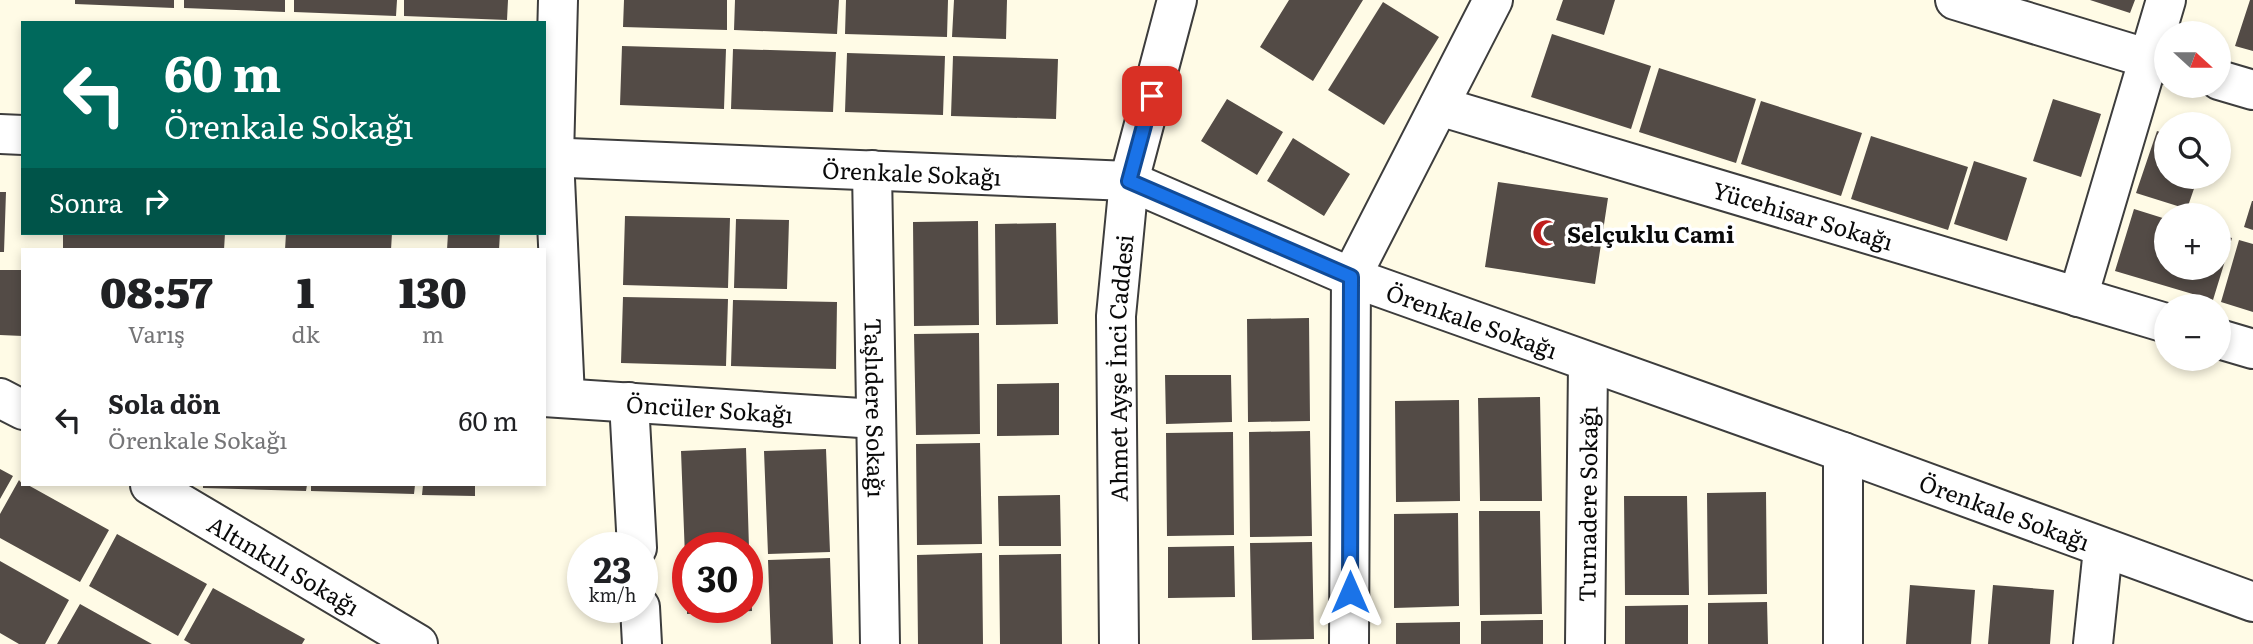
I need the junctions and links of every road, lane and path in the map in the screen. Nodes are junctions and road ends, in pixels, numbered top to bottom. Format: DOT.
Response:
graph roads {
  1 [pos="558,0"];
  2 [pos="1177,0"];
  3 [pos="1493,0"];
  4 [pos="1955,0"];
  5 [pos="2166,0"];
  6 [pos="2163,21"];
  7 [pos="2154,60"];
  8 [pos="2154,73"];
  9 [pos="2231,84"];
  10 [pos="2253,90"];
  11 [pos="1439,106"];
  12 [pos="0,134"];
  13 [pos="21,135"];
  14 [pos="549,157"];
  15 [pos="872,170"];
  16 [pos="1129,181"];
  17 [pos="1351,277"];
  18 [pos="2078,297"];
  19 [pos="2154,319"];
  20 [pos="2231,343"];
  21 [pos="2253,349"];
  22 [pos="1588,364"];
  23 [pos="554,397"];
  24 [pos="0,398"];
  25 [pos="629,402"];
  26 [pos="21,409"];
  27 [pos="876,419"];
  28 [pos="1843,452"];
  29 [pos="151,486"];
  30 [pos="636,532"];
  31 [pos="2103,549"];
  32 [pos="2253,602"];
  33 [pos="641,623"];
  34 [pos="418,644"];
  35 [pos="642,644"];
  36 [pos="880,644"];
  37 [pos="1119,644"];
  38 [pos="1349,644"];
  39 [pos="1585,644"];
  40 [pos="1843,644"];
  41 [pos="2093,644"];
  1 -- 14 [label="street"];
  2 -- 16 [label="street, Ahmet Ayşe İnci Caddesi"];
  3 -- 11 [label="street"];
  4 -- 7 [label="street"];
  5 -- 6 [label="street"];
  8 -- 18 [label="street"];
  9 -- 10 [label="street"];
  11 -- 17 [label="street"];
  11 -- 18 [label="street, Yücehisar Sokağı"];
  12 -- 13 [label="street"];
  14 -- 15 [label="street, Örenkale Sokağı"];
  14 -- 23 [label="street"];
  15 -- 16 [label="street, Örenkale Sokağı"];
  15 -- 27 [label="street, Taşlıdere Sokağı"];
  16 -- 17 [label="street, Örenkale Sokağı"];
  16 -- 37 [label="street, Ahmet Ayşe İnci Caddesi"];
  17 -- 22 [label="street, Örenkale Sokağı"];
  17 -- 38 [label="street"];
  18 -- 19 [label="street, Yücehisar Sokağı"];
  20 -- 21 [label="street"];
  22 -- 28 [label="street, Örenkale Sokağı"];
  22 -- 39 [label="street, Turnadere Sokağı"];
  23 -- 25 [label="street, Öncüler Sokağı"];
  24 -- 26 [label="street"];
  25 -- 27 [label="street, Öncüler Sokağı"];
  25 -- 30 [label="street"];
  27 -- 36 [label="street, Taşlıdere Sokağı"];
  28 -- 31 [label="street, Örenkale Sokağı"];
  28 -- 40 [label="street"];
  29 -- 34 [label="street, Altınkılı Sokağı"];
  31 -- 32 [label="street, Örenkale Sokağı"];
  31 -- 41 [label="street"];
  33 -- 35 [label="street"];
}
